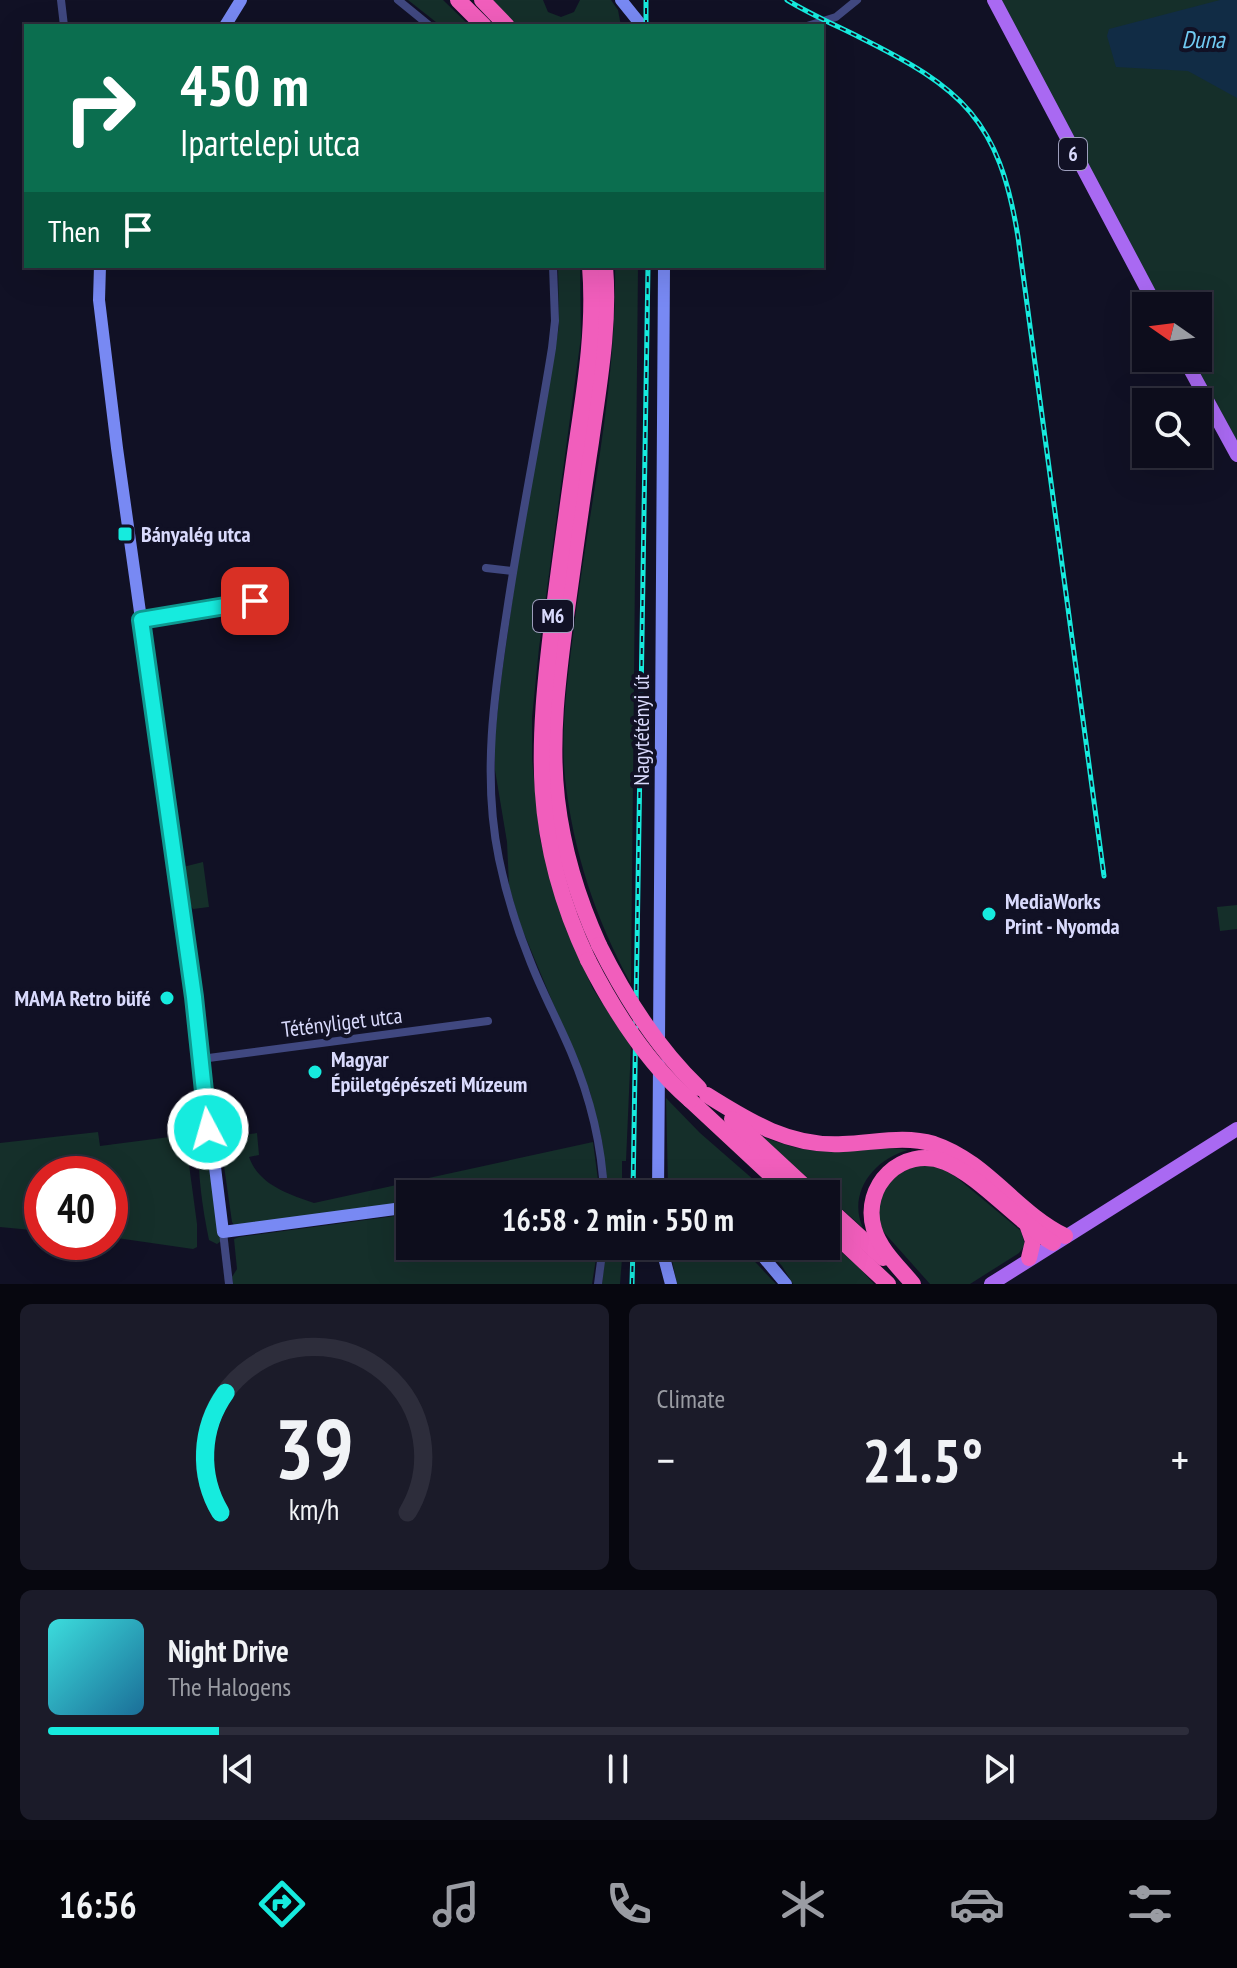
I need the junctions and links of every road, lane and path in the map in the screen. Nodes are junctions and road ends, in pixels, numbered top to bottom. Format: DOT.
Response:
graph roads {
  1 [pos="61,0"];
  2 [pos="241,0"];
  3 [pos="398,0"];
  4 [pos="458,0"];
  5 [pos="482,0"];
  6 [pos="621,0"];
  7 [pos="857,0"];
  8 [pos="994,0"];
  9 [pos="64,24"];
  10 [pos="226,24"];
  11 [pos="428,24"];
  12 [pos="482,24"];
  13 [pos="505,24"];
  14 [pos="640,24"];
  15 [pos="813,24"];
  16 [pos="100,268"];
  17 [pos="553,268"];
  18 [pos="590,268"];
  19 [pos="605,268"];
  20 [pos="664,268"];
  21 [pos="1148,292"];
  22 [pos="1192,372"];
  23 [pos="1237,455"];
  24 [pos="486,568"];
  25 [pos="513,571"];
  26 [pos="259,601"];
  27 [pos="141,620"];
  28 [pos="488,1021"];
  29 [pos="201,1059"];
  30 [pos="698,1094"];
  31 [pos="1237,1129"];
  32 [pos="602,1180"];
  33 [pos="658,1180"];
  34 [pos="778,1180"];
  35 [pos="797,1180"];
  36 [pos="396,1209"];
  37 [pos="840,1219"];
  38 [pos="1035,1224"];
  39 [pos="223,1232"];
  40 [pos="840,1239"];
  41 [pos="1059,1240"];
  42 [pos="1029,1258"];
  43 [pos="601,1260"];
  44 [pos="665,1260"];
  45 [pos="766,1260"];
  46 [pos="229,1284"];
  47 [pos="598,1284"];
  48 [pos="671,1284"];
  49 [pos="786,1284"];
  50 [pos="888,1284"];
  51 [pos="912,1284"];
  52 [pos="991,1284"];
  1 -- 9 [label="street"];
  2 -- 10 [label="street"];
  3 -- 11 [label="street"];
  4 -- 12 [label="highway"];
  5 -- 13 [label="highway"];
  6 -- 14 [label="street"];
  7 -- 15 [label="street"];
  8 -- 21 [label="main road, 6"];
  16 -- 27 [label="street"];
  17 -- 25 [label="street"];
  18 -- 30 [label="highway, M6, bridge"];
  19 -- 30 [label="highway, M6, bridge"];
  20 -- 33 [label="street, Nagytétényi út"];
  22 -- 23 [label="main road"];
  24 -- 25 [label="street"];
  25 -- 32 [label="street"];
  26 -- 27 [label="street"];
  27 -- 29 [label="street"];
  28 -- 29 [label="street, Tétényliget utca"];
  29 -- 39 [label="street"];
  30 -- 34 [label="highway, M6"];
  30 -- 35 [label="highway, M6"];
  30 -- 38 [label="highway"];
  31 -- 41 [label="main road"];
  36 -- 39 [label="street"];
  37 -- 51 [label="highway"];
  38 -- 41 [label="highway"];
  38 -- 42 [label="highway"];
  38 -- 51 [label="highway"];
  39 -- 46 [label="street"];
  40 -- 50 [label="highway"];
  41 -- 42 [label="main road"];
  42 -- 52 [label="main road"];
  43 -- 47 [label="street"];
  44 -- 48 [label="street"];
  45 -- 49 [label="street"];
}
